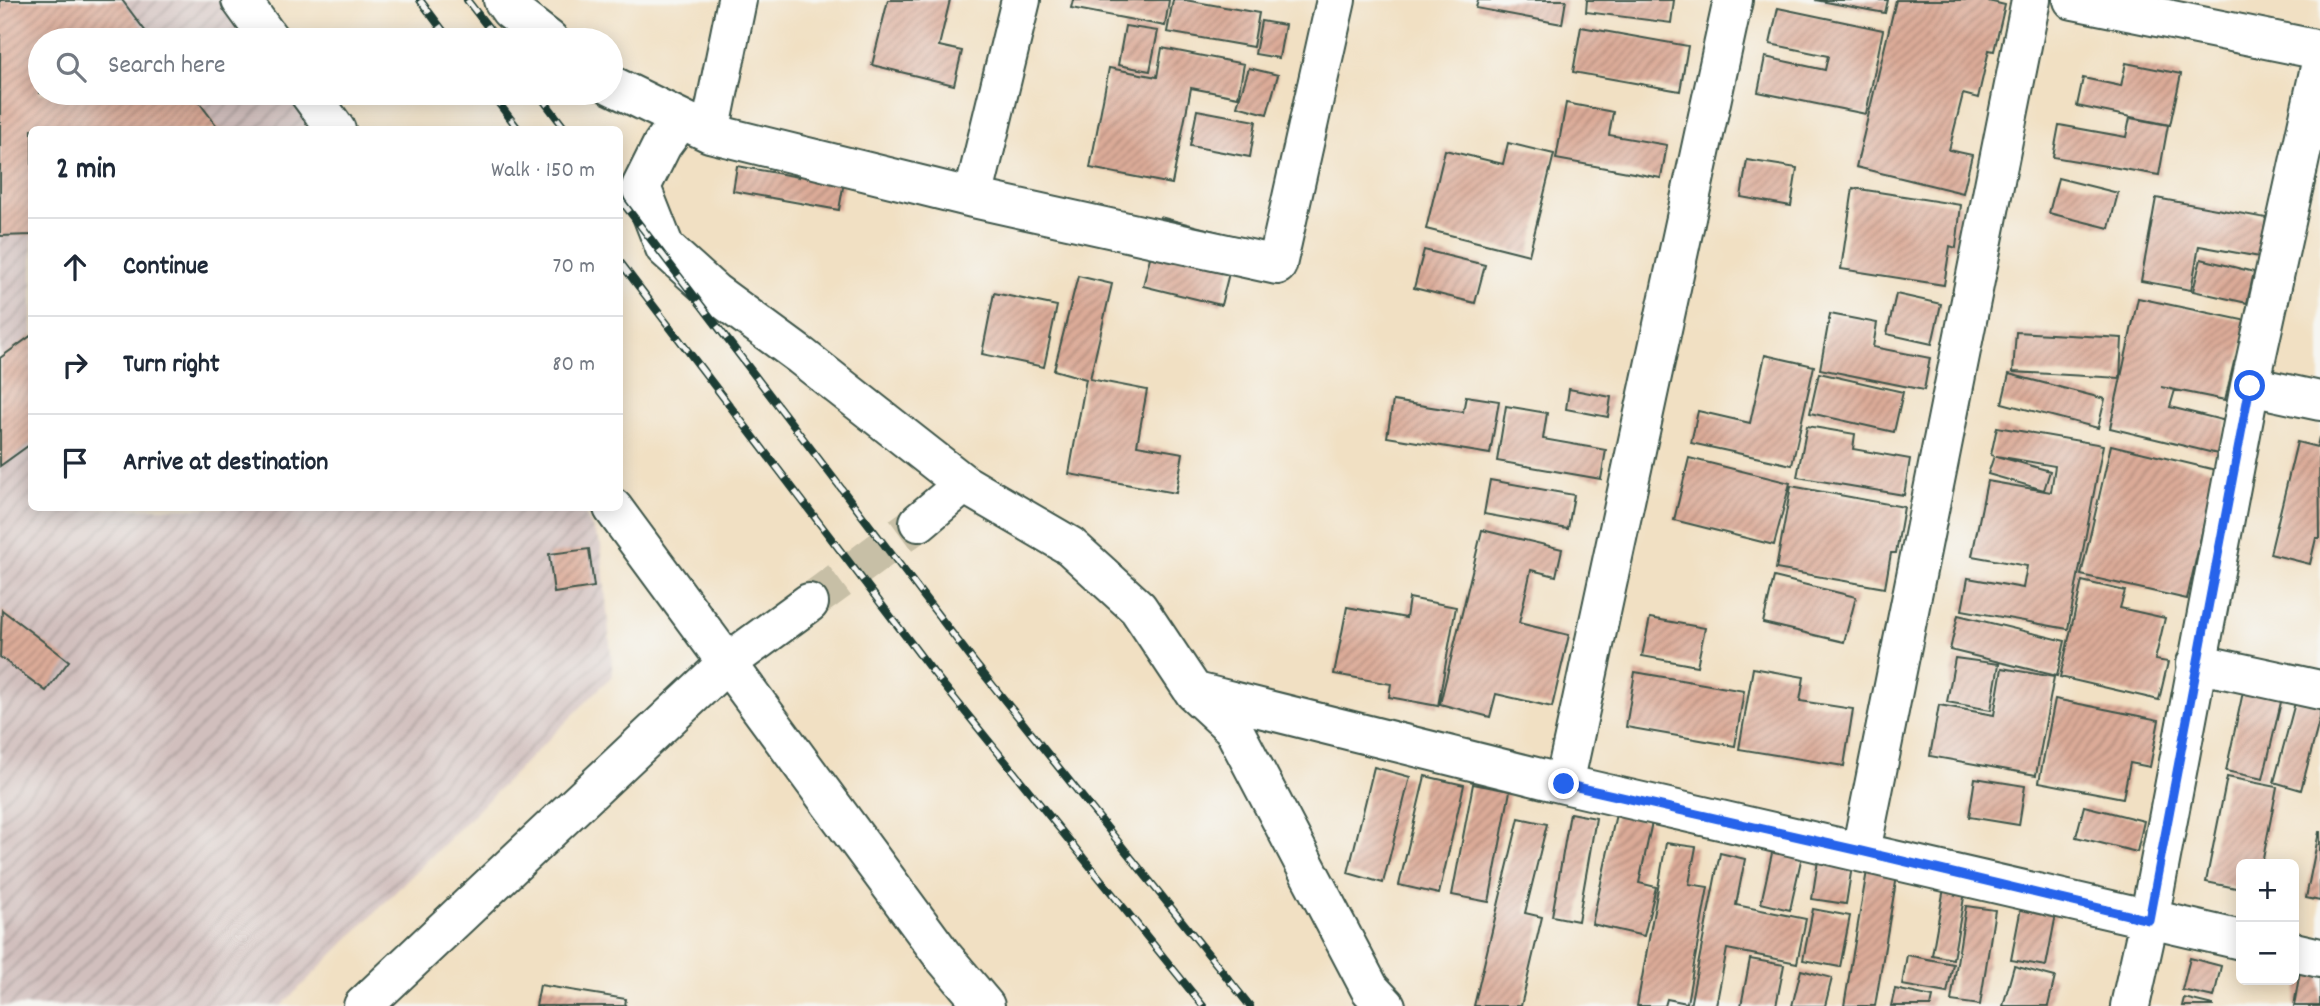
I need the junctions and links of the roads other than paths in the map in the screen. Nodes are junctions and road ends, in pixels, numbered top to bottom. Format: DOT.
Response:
graph roads {
  1 [pos="241,0"];
  2 [pos="503,0"];
  3 [pos="737,0"];
  4 [pos="1021,0"];
  5 [pos="1336,0"];
  6 [pos="1733,0"];
  7 [pos="2031,0"];
  8 [pos="2073,0"];
  9 [pos="261,28"];
  10 [pos="533,28"];
  11 [pos="2320,65"];
  12 [pos="623,91"];
  13 [pos="318,105"];
  14 [pos="333,126"];
  15 [pos="696,126"];
  16 [pos="973,198"];
  17 [pos="2250,386"];
  18 [pos="2320,401"];
  19 [pos="964,484"];
  20 [pos="615,511"];
  21 [pos="919,522"];
  22 [pos="809,603"];
  23 [pos="727,663"];
  24 [pos="2196,663"];
  25 [pos="2320,690"];
  26 [pos="1194,692"];
  27 [pos="1564,784"];
  28 [pos="1861,851"];
  29 [pos="2149,920"];
  30 [pos="2236,939"];
  31 [pos="2299,953"];
  32 [pos="2320,958"];
  33 [pos="363,1006"];
  34 [pos="985,1006"];
  35 [pos="1385,1006"];
  36 [pos="2130,1006"];
  1 -- 9 [label="street"];
  2 -- 10 [label="street"];
  3 -- 15 [label="street"];
  4 -- 16 [label="street"];
  5 -- 16 [label="street"];
  6 -- 27 [label="street"];
  7 -- 28 [label="street"];
  8 -- 11 [label="street"];
  11 -- 17 [label="street"];
  12 -- 15 [label="street"];
  13 -- 14 [label="street"];
  15 -- 16 [label="street"];
  15 -- 19 [label="street"];
  17 -- 18 [label="street"];
  17 -- 24 [label="street"];
  19 -- 21 [label="street"];
  19 -- 26 [label="street"];
  20 -- 23 [label="street"];
  22 -- 23 [label="street"];
  23 -- 33 [label="street"];
  23 -- 34 [label="street"];
  24 -- 25 [label="street"];
  24 -- 29 [label="street"];
  26 -- 27 [label="street"];
  26 -- 35 [label="street"];
  27 -- 28 [label="street"];
  28 -- 29 [label="street"];
  29 -- 30 [label="street"];
  29 -- 36 [label="street"];
  31 -- 32 [label="street"];
}
